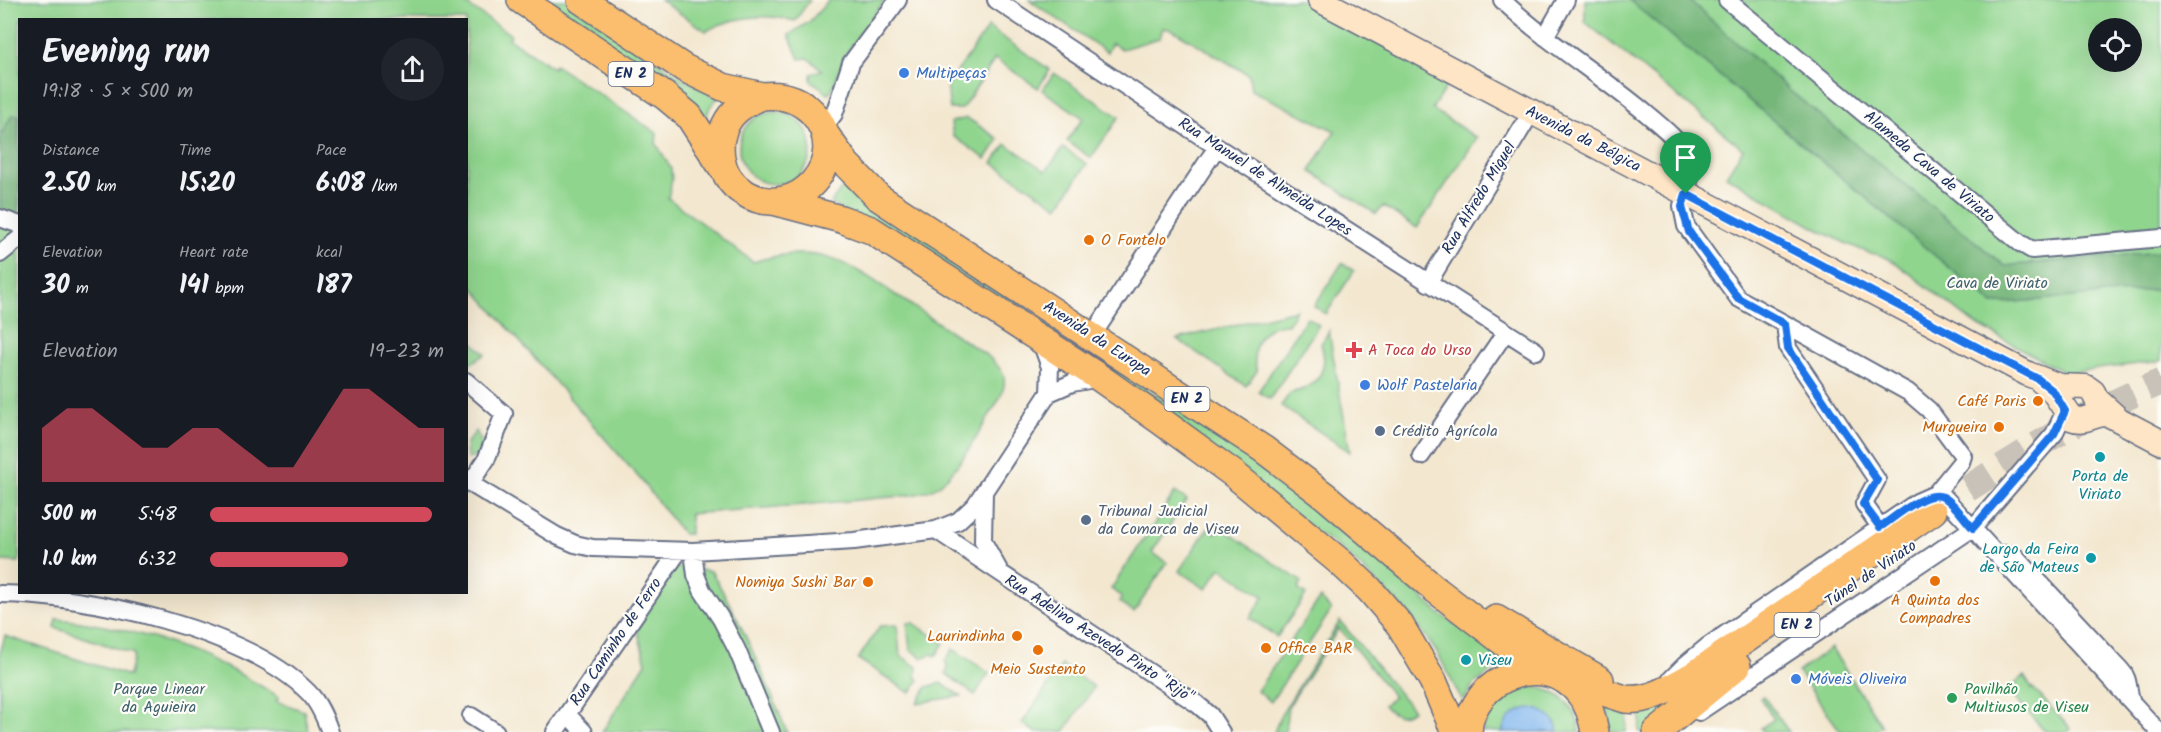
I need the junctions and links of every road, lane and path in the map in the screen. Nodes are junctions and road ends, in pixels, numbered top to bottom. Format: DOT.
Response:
graph roads {
  1 [pos="520,0"];
  2 [pos="581,0"];
  3 [pos="898,0"];
  4 [pos="996,0"];
  5 [pos="1320,0"];
  6 [pos="1502,0"];
  7 [pos="1566,0"];
  8 [pos="1727,0"];
  9 [pos="1545,37"];
  10 [pos="762,96"];
  11 [pos="1531,113"];
  12 [pos="825,132"];
  13 [pos="1217,147"];
  14 [pos="723,168"];
  15 [pos="1686,194"];
  16 [pos="777,202"];
  17 [pos="0,218"];
  18 [pos="18,224"];
  19 [pos="2161,238"];
  20 [pos="18,240"];
  21 [pos="0,254"];
  22 [pos="1428,283"];
  23 [pos="1785,324"];
  24 [pos="1505,333"];
  25 [pos="1092,336"];
  26 [pos="1041,341"];
  27 [pos="1536,351"];
  28 [pos="1100,378"];
  29 [pos="468,383"];
  30 [pos="1049,393"];
  31 [pos="2077,408"];
  32 [pos="2161,442"];
  33 [pos="1421,456"];
  34 [pos="469,478"];
  35 [pos="984,490"];
  36 [pos="1941,509"];
  37 [pos="958,521"];
  38 [pos="1880,527"];
  39 [pos="1973,528"];
  40 [pos="936,530"];
  41 [pos="983,541"];
  42 [pos="686,551"];
  43 [pos="1907,570"];
  44 [pos="1000,574"];
  45 [pos="1436,590"];
  46 [pos="0,594"];
  47 [pos="1553,676"];
  48 [pos="1656,695"];
  49 [pos="567,714"];
  50 [pos="471,716"];
  51 [pos="330,732"];
  52 [pos="496,732"];
  53 [pos="555,732"];
  54 [pos="584,732"];
  55 [pos="771,732"];
  56 [pos="1221,732"];
  57 [pos="1455,732"];
  58 [pos="1468,732"];
  59 [pos="1595,732"];
  60 [pos="1657,732"];
  61 [pos="1666,732"];
  62 [pos="2159,732"];
  1 -- 14 [label="main road, EN 2"];
  2 -- 10 [label="main road, EN 2"];
  3 -- 12 [label="street"];
  4 -- 13 [label="street, Rua Manuel de Almeida Lopes"];
  5 -- 11 [label="main road, Avenida da Bélgica"];
  6 -- 9 [label="street"];
  7 -- 9 [label="street"];
  8 -- 19 [label="street, Alameda Cava de Viriato"];
  9 -- 15 [label="street"];
  10 -- 12 [label="main road, EN 2"];
  10 -- 14 [label="main road"];
  11 -- 15 [label="main road, Avenida da Bélgica"];
  11 -- 22 [label="street, Rua Alfredo Miguel"];
  12 -- 16 [label="main road"];
  12 -- 25 [label="main road, Avenida da Europa / EN 2"];
  13 -- 22 [label="street, Rua Manuel de Almeida Lopes"];
  13 -- 25 [label="street"];
  14 -- 16 [label="main road, EN 2"];
  15 -- 23 [label="street"];
  15 -- 31 [label="main road, Avenida da Bélgica"];
  16 -- 26 [label="main road, Avenida da Europa / EN 2"];
  17 -- 18 [label="street"];
  20 -- 21 [label="street"];
  22 -- 24 [label="street, Rua Manuel de Almeida Lopes"];
  23 -- 36 [label="street"];
  23 -- 38 [label="street"];
  24 -- 27 [label="street, Rua Manuel de Almeida Lopes"];
  24 -- 33 [label="street"];
  25 -- 45 [label="main road, Avenida da Europa / EN 2"];
  26 -- 28 [label="main road, Avenida da Europa / EN 2"];
  26 -- 30 [label="street"];
  28 -- 30 [label="street"];
  28 -- 57 [label="main road, Avenida da Europa / EN 2"];
  29 -- 34 [label="street"];
  30 -- 35 [label="street"];
  31 -- 32 [label="main road, Avenida da Bélgica"];
  31 -- 39 [label="street"];
  34 -- 42 [label="street"];
  35 -- 37 [label="street"];
  35 -- 41 [label="street"];
  36 -- 38 [label="street"];
  36 -- 39 [label="street"];
  36 -- 43 [label="street"];
  36 -- 48 [label="main road, Túnel de Viriato / EN 2"];
  36 -- 60 [label="main road, Túnel de Viriato / EN 2"];
  37 -- 40 [label="street"];
  37 -- 41 [label="street"];
  38 -- 48 [label="street"];
  39 -- 43 [label="street"];
  39 -- 62 [label="street"];
  40 -- 42 [label="street"];
  40 -- 44 [label="street, Rua Adelino Azevedo Pinto \"Rijo\""];
  41 -- 44 [label="street"];
  42 -- 49 [label="street, Rua Caminho de Ferro"];
  42 -- 55 [label="street"];
  43 -- 61 [label="street"];
  44 -- 56 [label="street, Rua Adelino Azevedo Pinto \"Rijo\""];
  45 -- 47 [label="main road, Avenida da Europa / EN 2"];
  45 -- 48 [label="main road"];
  46 -- 51 [label="street"];
  47 -- 48 [label="main road, Túnel de Viriato"];
  47 -- 58 [label="main road"];
  47 -- 59 [label="main road"];
  49 -- 53 [label="street, Rua Caminho de Ferro"];
  49 -- 54 [label="street"];
  50 -- 52 [label="street"];
}
